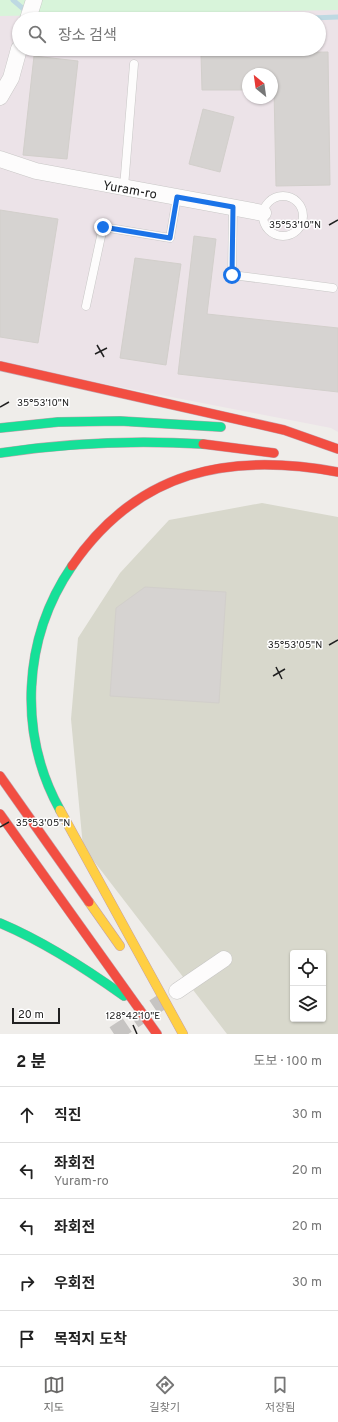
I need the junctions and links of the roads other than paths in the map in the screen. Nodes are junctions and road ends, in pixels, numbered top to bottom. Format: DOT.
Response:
graph roads {
  1 [pos="34,0"];
  2 [pos="30,12"];
  3 [pos="17,56"];
  4 [pos="134,64"];
  5 [pos="0,97"];
  6 [pos="0,159"];
  7 [pos="124,188"];
  8 [pos="177,197"];
  9 [pos="233,207"];
  10 [pos="262,212"];
  11 [pos="333,288"];
  12 [pos="86,306"];
  13 [pos="0,366"];
  14 [pos="0,428"];
  15 [pos="338,449"];
  16 [pos="0,453"];
  17 [pos="338,469"];
  18 [pos="338,472"];
  19 [pos="0,776"];
  20 [pos="0,814"];
  21 [pos="0,923"];
  22 [pos="128,957"];
  23 [pos="224,959"];
  24 [pos="137,970"];
  25 [pos="177,991"];
  26 [pos="138,1006"];
  27 [pos="157,1034"];
  28 [pos="182,1034"];
  1 -- 2 [label="street"];
  3 -- 5 [label="street"];
  4 -- 7 [label="lane"];
  6 -- 7 [label="street, Yuram-ro"];
  7 -- 8 [label="street, Yuram-ro"];
  8 -- 9 [label="street, Yuram-ro"];
  8 -- 12 [label="lane"];
  9 -- 10 [label="street, Yuram-ro"];
  9 -- 11 [label="lane"];
  10 -- 10 [label="lane"];
  13 -- 15 [label="highway"];
  14 -- 15 [label="highway"];
  16 -- 17 [label="highway"];
  18 -- 28 [label="highway"];
  19 -- 22 [label="highway"];
  20 -- 26 [label="highway"];
  21 -- 26 [label="highway"];
  23 -- 25 [label="street"];
  24 -- 28 [label="highway"];
  26 -- 27 [label="highway"];
}
